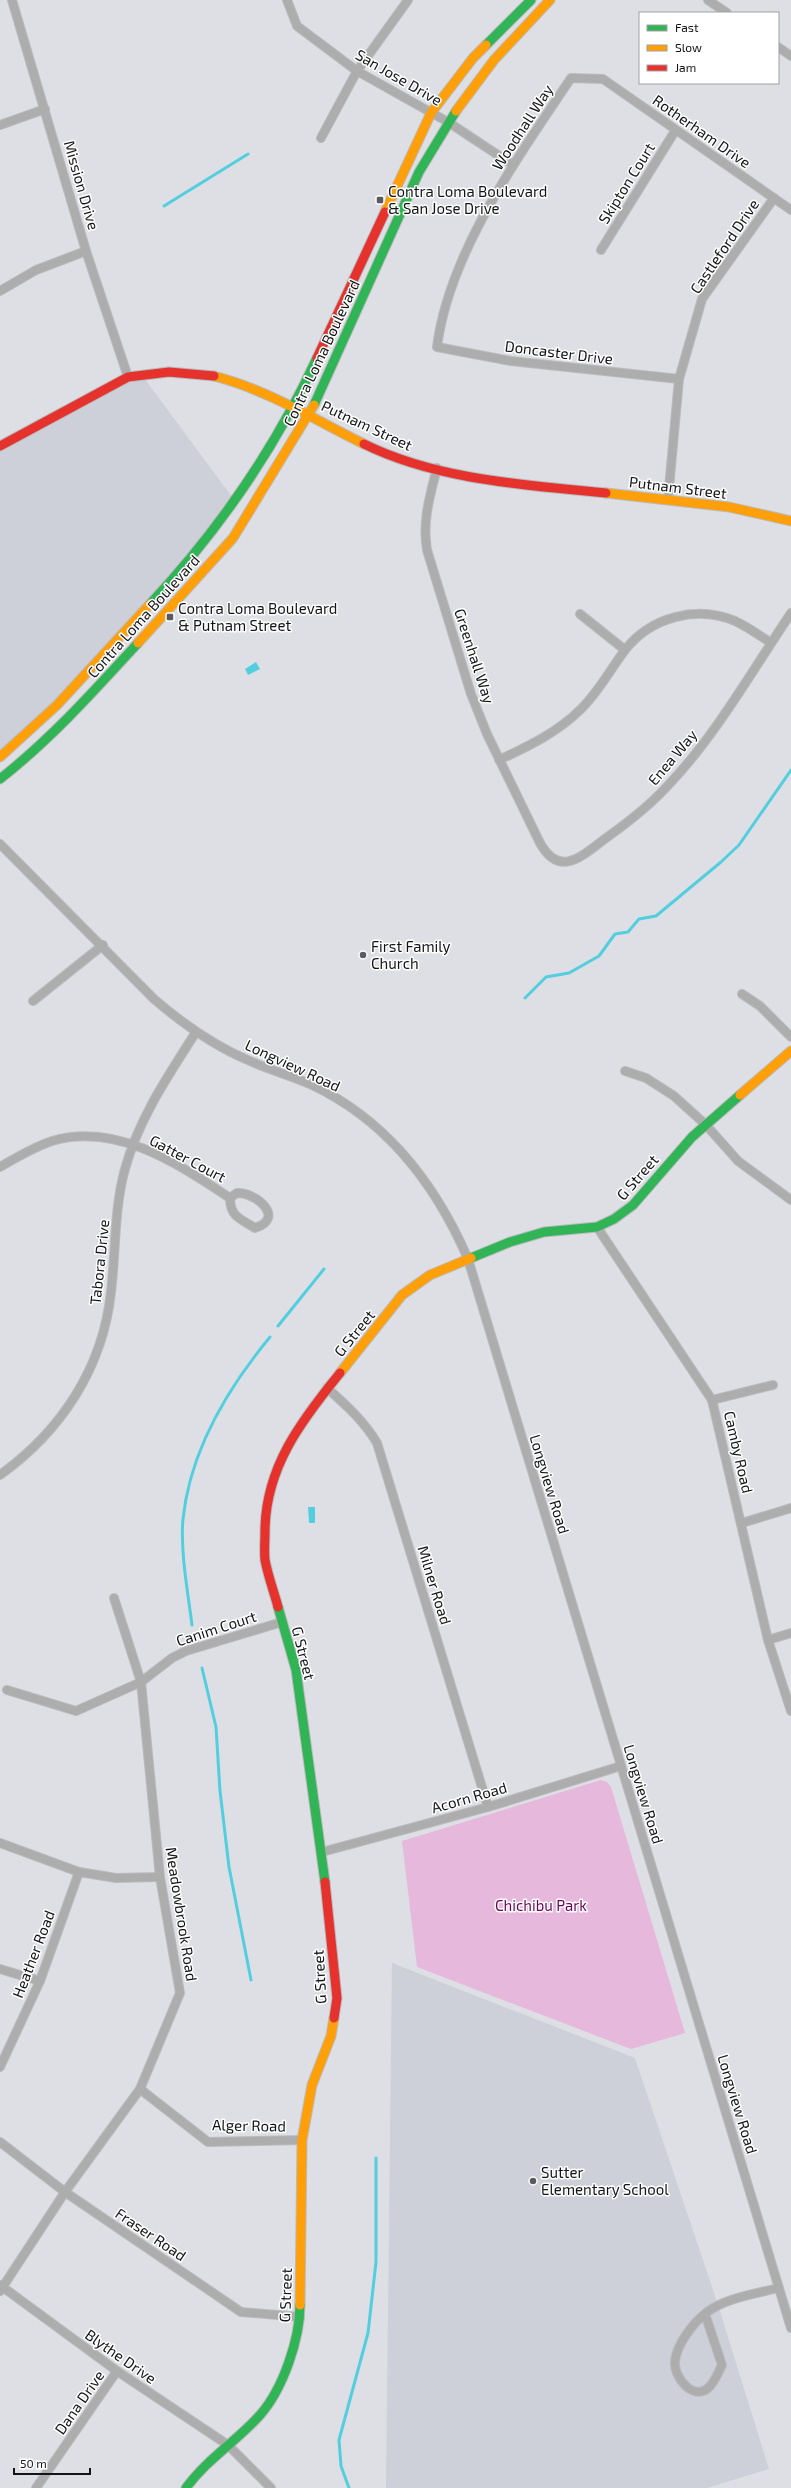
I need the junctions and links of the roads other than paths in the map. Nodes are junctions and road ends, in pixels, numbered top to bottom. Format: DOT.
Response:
graph roads {
  1 [pos="12,0"];
  2 [pos="287,0"];
  3 [pos="408,0"];
  4 [pos="531,0"];
  5 [pos="550,0"];
  6 [pos="708,0"];
  7 [pos="726,12"];
  8 [pos="779,48"];
  9 [pos="791,56"];
  10 [pos="357,71"];
  11 [pos="571,78"];
  12 [pos="45,109"];
  13 [pos="431,112"];
  14 [pos="448,122"];
  15 [pos="0,125"];
  16 [pos="675,130"];
  17 [pos="321,138"];
  18 [pos="513,165"];
  19 [pos="774,198"];
  20 [pos="791,210"];
  21 [pos="601,250"];
  22 [pos="86,251"];
  23 [pos="0,291"];
  24 [pos="437,347"];
  25 [pos="128,377"];
  26 [pos="679,379"];
  27 [pos="294,406"];
  28 [pos="310,415"];
  29 [pos="0,446"];
  30 [pos="437,468"];
  31 [pos="668,499"];
  32 [pos="791,521"];
  33 [pos="791,613"];
  34 [pos="580,614"];
  35 [pos="771,643"];
  36 [pos="625,650"];
  37 [pos="0,757"];
  38 [pos="499,760"];
  39 [pos="0,779"];
  40 [pos="540,842"];
  41 [pos="0,844"];
  42 [pos="103,945"];
  43 [pos="742,994"];
  44 [pos="33,1001"];
  45 [pos="196,1032"];
  46 [pos="791,1037"];
  47 [pos="791,1052"];
  48 [pos="625,1071"];
  49 [pos="706,1125"];
  50 [pos="132,1144"];
  51 [pos="0,1166"];
  52 [pos="230,1198"];
  53 [pos="791,1200"];
  54 [pos="597,1227"];
  55 [pos="468,1259"];
  56 [pos="772,1385"];
  57 [pos="327,1388"];
  58 [pos="712,1400"];
  59 [pos="0,1475"];
  60 [pos="791,1508"];
  61 [pos="742,1523"];
  62 [pos="114,1598"];
  63 [pos="282,1622"];
  64 [pos="791,1633"];
  65 [pos="768,1640"];
  66 [pos="140,1682"];
  67 [pos="7,1690"];
  68 [pos="791,1711"];
  69 [pos="621,1766"];
  70 [pos="488,1807"];
  71 [pos="0,1842"];
  72 [pos="322,1852"];
  73 [pos="79,1872"];
  74 [pos="160,1877"];
  75 [pos="0,1969"];
  76 [pos="40,1981"];
  77 [pos="0,2067"];
  78 [pos="140,2089"];
  79 [pos="302,2140"];
  80 [pos="0,2142"];
  81 [pos="65,2192"];
  82 [pos="1,2288"];
  83 [pos="778,2288"];
  84 [pos="705,2314"];
  85 [pos="300,2317"];
  86 [pos="791,2328"];
  87 [pos="117,2372"];
  88 [pos="228,2445"];
  89 [pos="36,2488"];
  90 [pos="186,2488"];
  91 [pos="271,2488"];
  1 -- 12 [label="street, Mission Drive"];
  2 -- 10 [label="street, San Jose Drive"];
  3 -- 10 [label="street"];
  4 -- 13 [label="street, Contra Loma Boulevard"];
  5 -- 14 [label="street, Contra Loma Boulevard"];
  6 -- 7 [label="street"];
  8 -- 9 [label="street"];
  10 -- 13 [label="street, San Jose Drive"];
  10 -- 17 [label="street"];
  11 -- 16 [label="street, Rotherham Drive"];
  11 -- 18 [label="street, Woodhall Way"];
  12 -- 15 [label="street"];
  12 -- 22 [label="street, Mission Drive"];
  13 -- 14 [label="street, San Jose Drive"];
  13 -- 27 [label="street, Contra Loma Boulevard"];
  14 -- 18 [label="street, San Jose Drive"];
  14 -- 28 [label="street, Contra Loma Boulevard"];
  16 -- 19 [label="street, Rotherham Drive"];
  16 -- 21 [label="street, Skipton Court"];
  18 -- 24 [label="street, Woodhall Way"];
  19 -- 20 [label="street, Rotherham Drive"];
  19 -- 26 [label="street, Castleford Drive"];
  22 -- 23 [label="street"];
  22 -- 25 [label="street, Mission Drive"];
  24 -- 26 [label="street, Doncaster Drive"];
  25 -- 27 [label="street, Putnam Street"];
  25 -- 29 [label="street, Putnam Street"];
  26 -- 31 [label="street, Castleford Drive"];
  27 -- 28 [label="street, Putnam Street"];
  27 -- 37 [label="street, Contra Loma Boulevard"];
  28 -- 30 [label="street, Putnam Street"];
  28 -- 39 [label="street, Contra Loma Boulevard"];
  30 -- 31 [label="street, Putnam Street"];
  30 -- 38 [label="street, Greenhall Way"];
  31 -- 32 [label="street, Putnam Street"];
  33 -- 35 [label="street, Enea Way"];
  34 -- 36 [label="street"];
  35 -- 36 [label="street"];
  35 -- 40 [label="street, Enea Way"];
  36 -- 38 [label="street"];
  38 -- 40 [label="street, Greenhall Way"];
  41 -- 42 [label="street, Longview Road"];
  42 -- 44 [label="street"];
  42 -- 45 [label="street, Longview Road"];
  43 -- 46 [label="street"];
  45 -- 50 [label="street, Tabora Drive"];
  45 -- 55 [label="street, Longview Road"];
  47 -- 49 [label="street, G Street"];
  48 -- 49 [label="street"];
  49 -- 53 [label="street"];
  49 -- 54 [label="street, G Street"];
  50 -- 51 [label="street, Gatter Court"];
  50 -- 52 [label="street, Gatter Court"];
  50 -- 59 [label="street, Tabora Drive"];
  52 -- 52 [label="street, Gatter Court"];
  54 -- 55 [label="street, G Street"];
  54 -- 58 [label="street, Camby Road"];
  55 -- 57 [label="street, G Street"];
  55 -- 69 [label="street, Longview Road"];
  56 -- 58 [label="street"];
  57 -- 63 [label="street, G Street"];
  57 -- 70 [label="street, Milner Road"];
  58 -- 61 [label="street, Camby Road"];
  60 -- 61 [label="street"];
  61 -- 65 [label="street, Camby Road"];
  62 -- 66 [label="street, Meadowbrook Road"];
  63 -- 66 [label="street, Canim Court"];
  63 -- 72 [label="street, G Street"];
  64 -- 65 [label="street"];
  65 -- 68 [label="street, Camby Road"];
  66 -- 67 [label="street, Canim Court"];
  66 -- 74 [label="street, Meadowbrook Road"];
  69 -- 70 [label="street, Acorn Road"];
  69 -- 83 [label="street, Longview Road"];
  70 -- 72 [label="street, Acorn Road"];
  71 -- 73 [label="street"];
  72 -- 79 [label="street, G Street"];
  73 -- 74 [label="street"];
  73 -- 76 [label="street, Heather Road"];
  74 -- 78 [label="street, Meadowbrook Road"];
  75 -- 76 [label="street"];
  76 -- 77 [label="street, Heather Road"];
  78 -- 79 [label="street, Alger Road"];
  78 -- 81 [label="street, Meadowbrook Road"];
  79 -- 85 [label="street, G Street"];
  80 -- 81 [label="street, Fraser Road"];
  81 -- 82 [label="street, Meadowbrook Road"];
  81 -- 85 [label="street, Fraser Road"];
  82 -- 87 [label="street, Blythe Drive"];
  83 -- 84 [label="street"];
  83 -- 86 [label="street, Longview Road"];
  84 -- 84 [label="street"];
  85 -- 88 [label="street, G Street"];
  87 -- 88 [label="street, Blythe Drive"];
  87 -- 89 [label="street, Dana Drive"];
  88 -- 90 [label="street, G Street"];
  88 -- 91 [label="street, Blythe Drive"];
}
